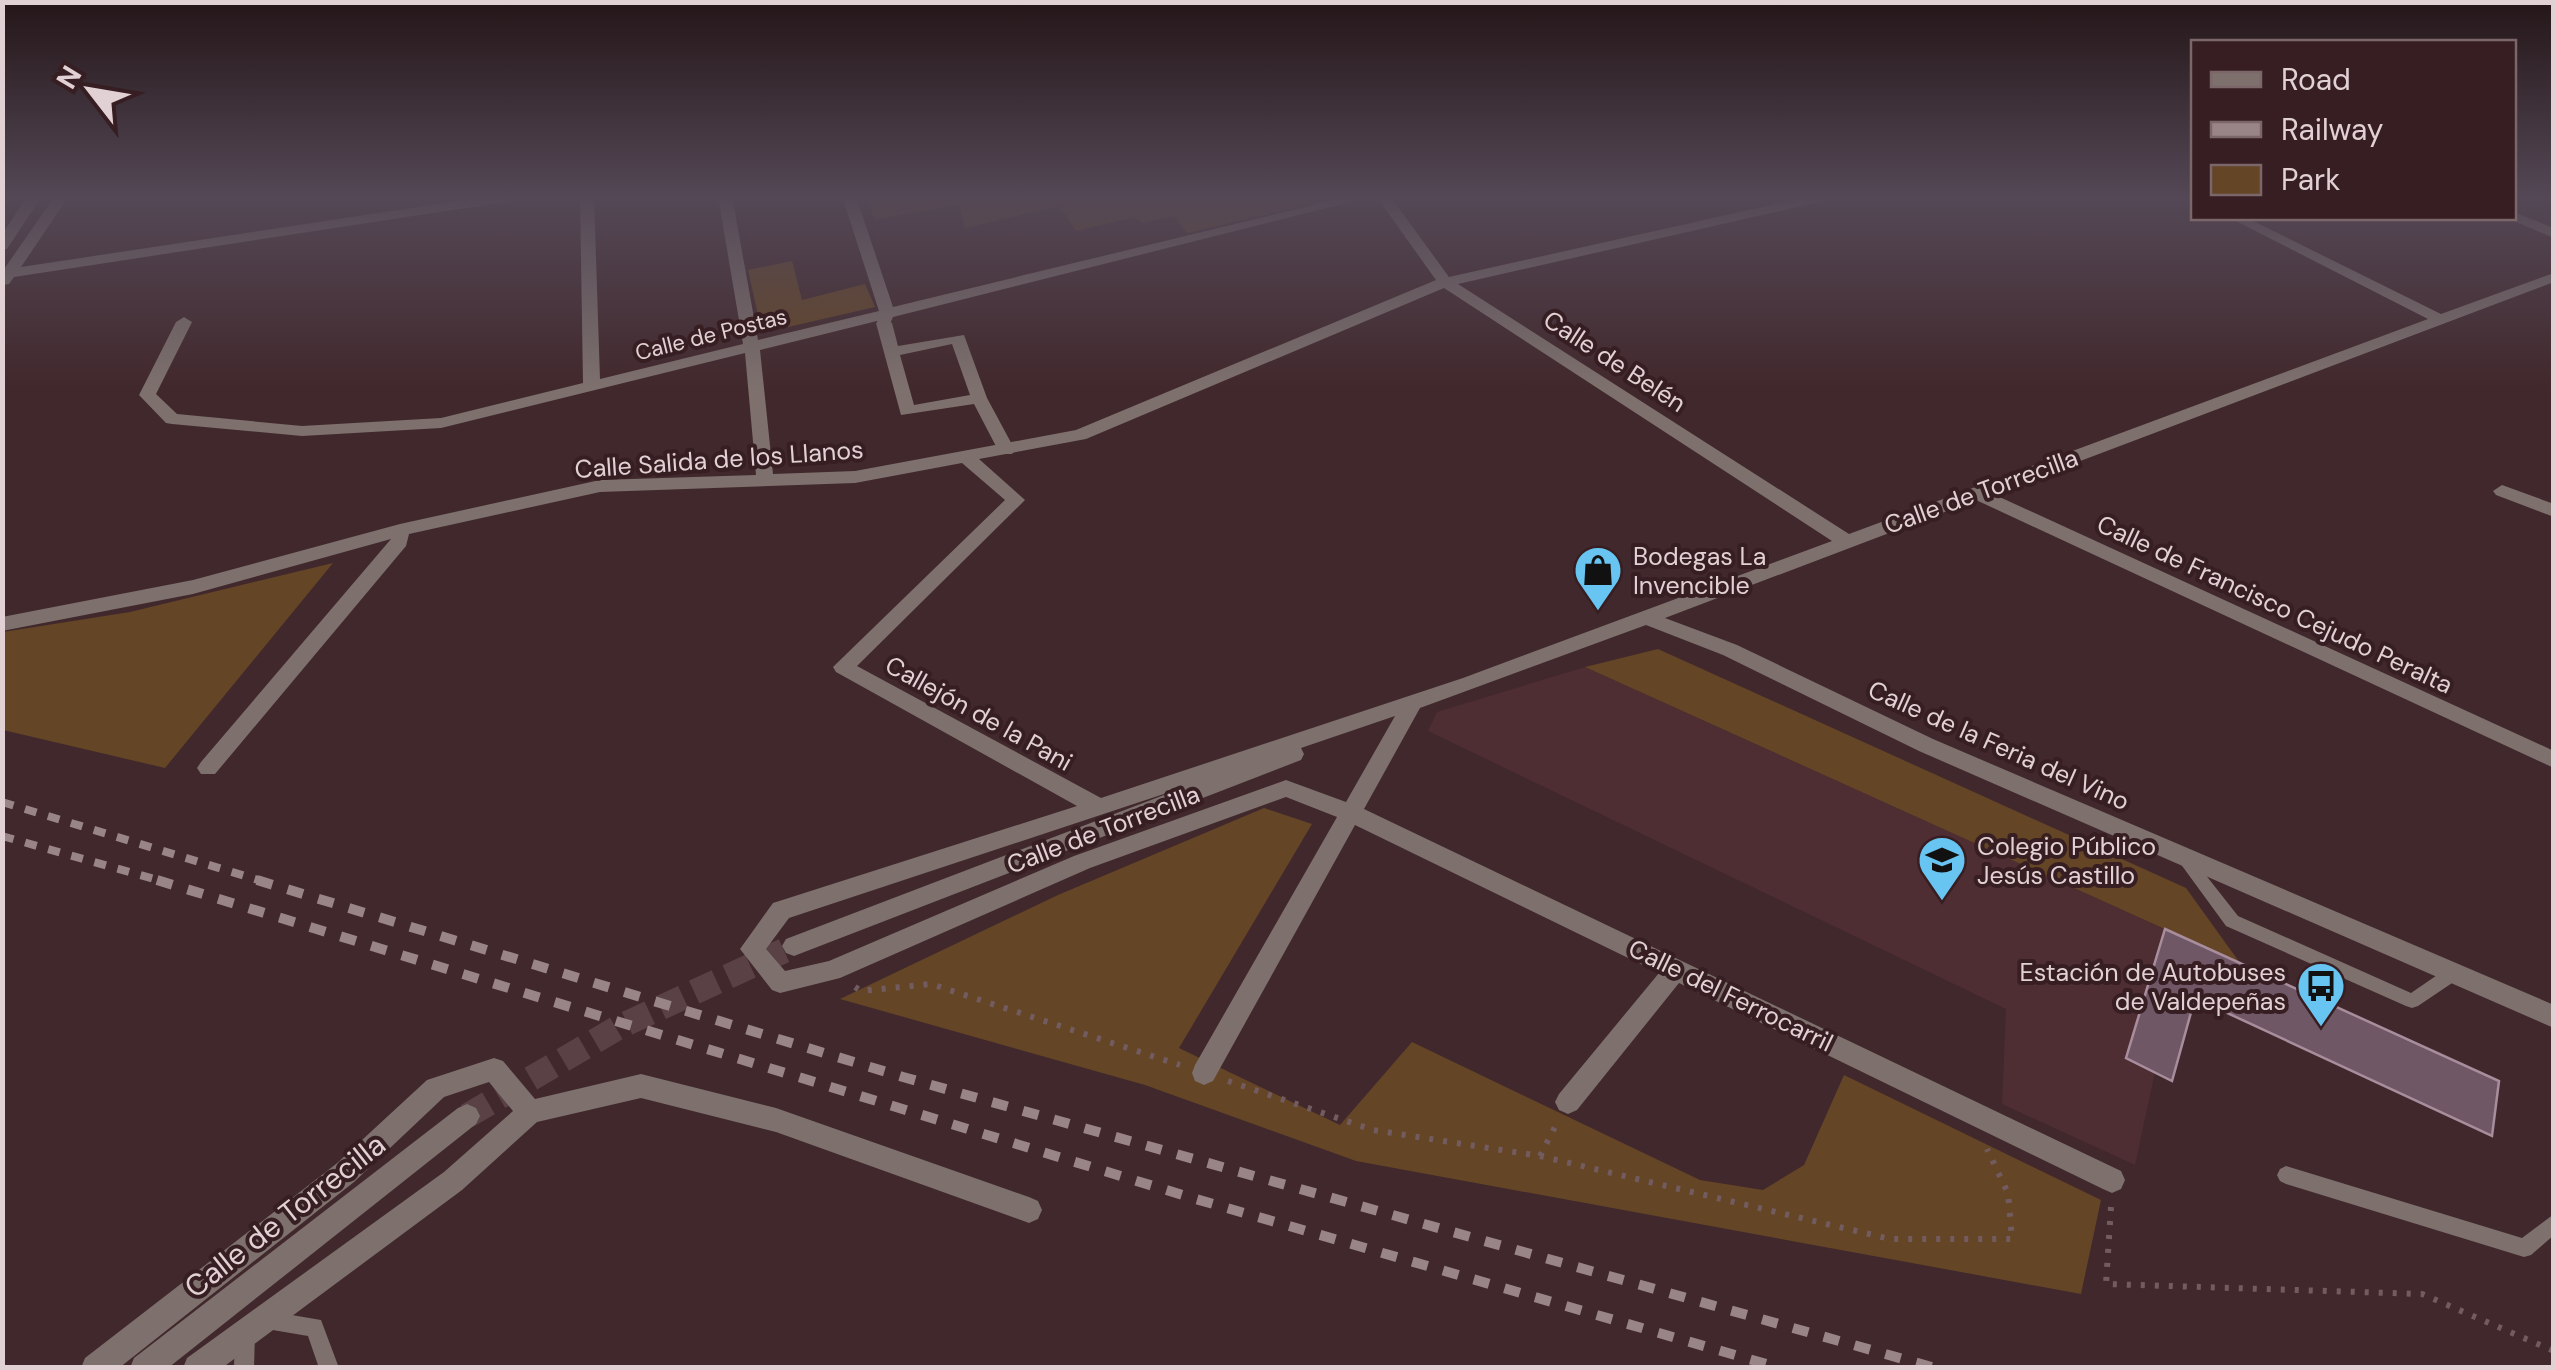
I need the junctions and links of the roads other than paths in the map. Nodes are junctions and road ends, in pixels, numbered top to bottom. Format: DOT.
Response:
graph roads {
  1 [pos="115,260"];
  2 [pos="590,260"];
  3 [pos="737,260"];
  4 [pos="868,260"];
  5 [pos="1113,260"];
  6 [pos="1429,260"];
  7 [pos="1544,260"];
  8 [pos="2321,260"];
  9 [pos="7,277"];
  10 [pos="2554,277"];
  11 [pos="1445,282"];
  12 [pos="885,317"];
  13 [pos="2442,320"];
  14 [pos="184,322"];
  15 [pos="752,348"];
  16 [pos="890,352"];
  17 [pos="590,388"];
  18 [pos="979,398"];
  19 [pos="1006,450"];
  20 [pos="966,458"];
  21 [pos="765,482"];
  22 [pos="2502,491"];
  23 [pos="1976,492"];
  24 [pos="2554,511"];
  25 [pos="400,530"];
  26 [pos="1846,540"];
  27 [pos="1644,616"];
  28 [pos="2,624"];
  29 [pos="1468,684"];
  30 [pos="1410,708"];
  31 [pos="2554,760"];
  32 [pos="208,768"];
  33 [pos="1095,805"];
  34 [pos="1348,812"];
  35 [pos="2185,858"];
  36 [pos="794,946"];
  37 [pos="1677,968"];
  38 [pos="2452,974"];
  39 [pos="2554,1017"];
  40 [pos="1204,1073"];
  41 [pos="1568,1102"];
  42 [pos="530,1112"];
  43 [pos="467,1116"];
  44 [pos="2286,1175"];
  45 [pos="2112,1180"];
  46 [pos="1029,1210"];
  47 [pos="2554,1223"];
  48 [pos="254,1326"];
  49 [pos="95,1368"];
  50 [pos="144,1368"];
  51 [pos="198,1368"];
  52 [pos="244,1368"];
  53 [pos="329,1368"];
  1 -- 9 [label="street"];
  2 -- 17 [label="street"];
  3 -- 15 [label="street"];
  4 -- 12 [label="street"];
  5 -- 12 [label="street, Calle de Postas"];
  6 -- 11 [label="street, Calle de Belén"];
  7 -- 11 [label="street, Calle Salida de los Llanos"];
  8 -- 13 [label="street"];
  10 -- 13 [label="street, Calle de Torrecilla"];
  11 -- 19 [label="street, Calle Salida de los Llanos"];
  11 -- 26 [label="street, Calle de Belén"];
  12 -- 15 [label="street, Calle de Postas"];
  12 -- 16 [label="street"];
  13 -- 23 [label="street, Calle de Torrecilla"];
  14 -- 17 [label="street, Calle de Postas"];
  15 -- 17 [label="street, Calle de Postas"];
  15 -- 21 [label="street"];
  16 -- 18 [label="street"];
  16 -- 18 [label="street"];
  18 -- 19 [label="street"];
  19 -- 20 [label="street, Calle Salida de los Llanos"];
  20 -- 21 [label="street, Calle Salida de los Llanos"];
  20 -- 33 [label="street, Callejón de la Pani"];
  21 -- 25 [label="street, Calle Salida de los Llanos"];
  22 -- 24 [label="street"];
  23 -- 26 [label="street, Calle de Torrecilla"];
  23 -- 31 [label="street, Calle de Francisco Cejudo Peralta"];
  25 -- 28 [label="street, Calle Salida de los Llanos"];
  25 -- 32 [label="street"];
  26 -- 27 [label="street, Calle de Torrecilla"];
  27 -- 29 [label="street, Calle de Torrecilla"];
  27 -- 35 [label="street, Calle de la Feria del Vino"];
  29 -- 30 [label="street, Calle de Torrecilla"];
  29 -- 33 [label="street"];
  30 -- 34 [label="street"];
  30 -- 36 [label="street, Calle de Torrecilla"];
  33 -- 34 [label="street, Calle del Ferrocarril"];
  34 -- 37 [label="street, Calle del Ferrocarril"];
  34 -- 40 [label="street"];
  35 -- 38 [label="street, Calle de la Feria del Vino"];
  35 -- 38 [label="lane"];
  37 -- 41 [label="street"];
  37 -- 45 [label="street, Calle del Ferrocarril"];
  38 -- 39 [label="street, Calle de la Feria del Vino"];
  42 -- 46 [label="street"];
  42 -- 48 [label="street"];
  42 -- 49 [label="street"];
  43 -- 50 [label="street, Calle de Torrecilla"];
  44 -- 47 [label="lane"];
  48 -- 51 [label="street"];
  48 -- 52 [label="lane"];
  48 -- 53 [label="lane"];
}
